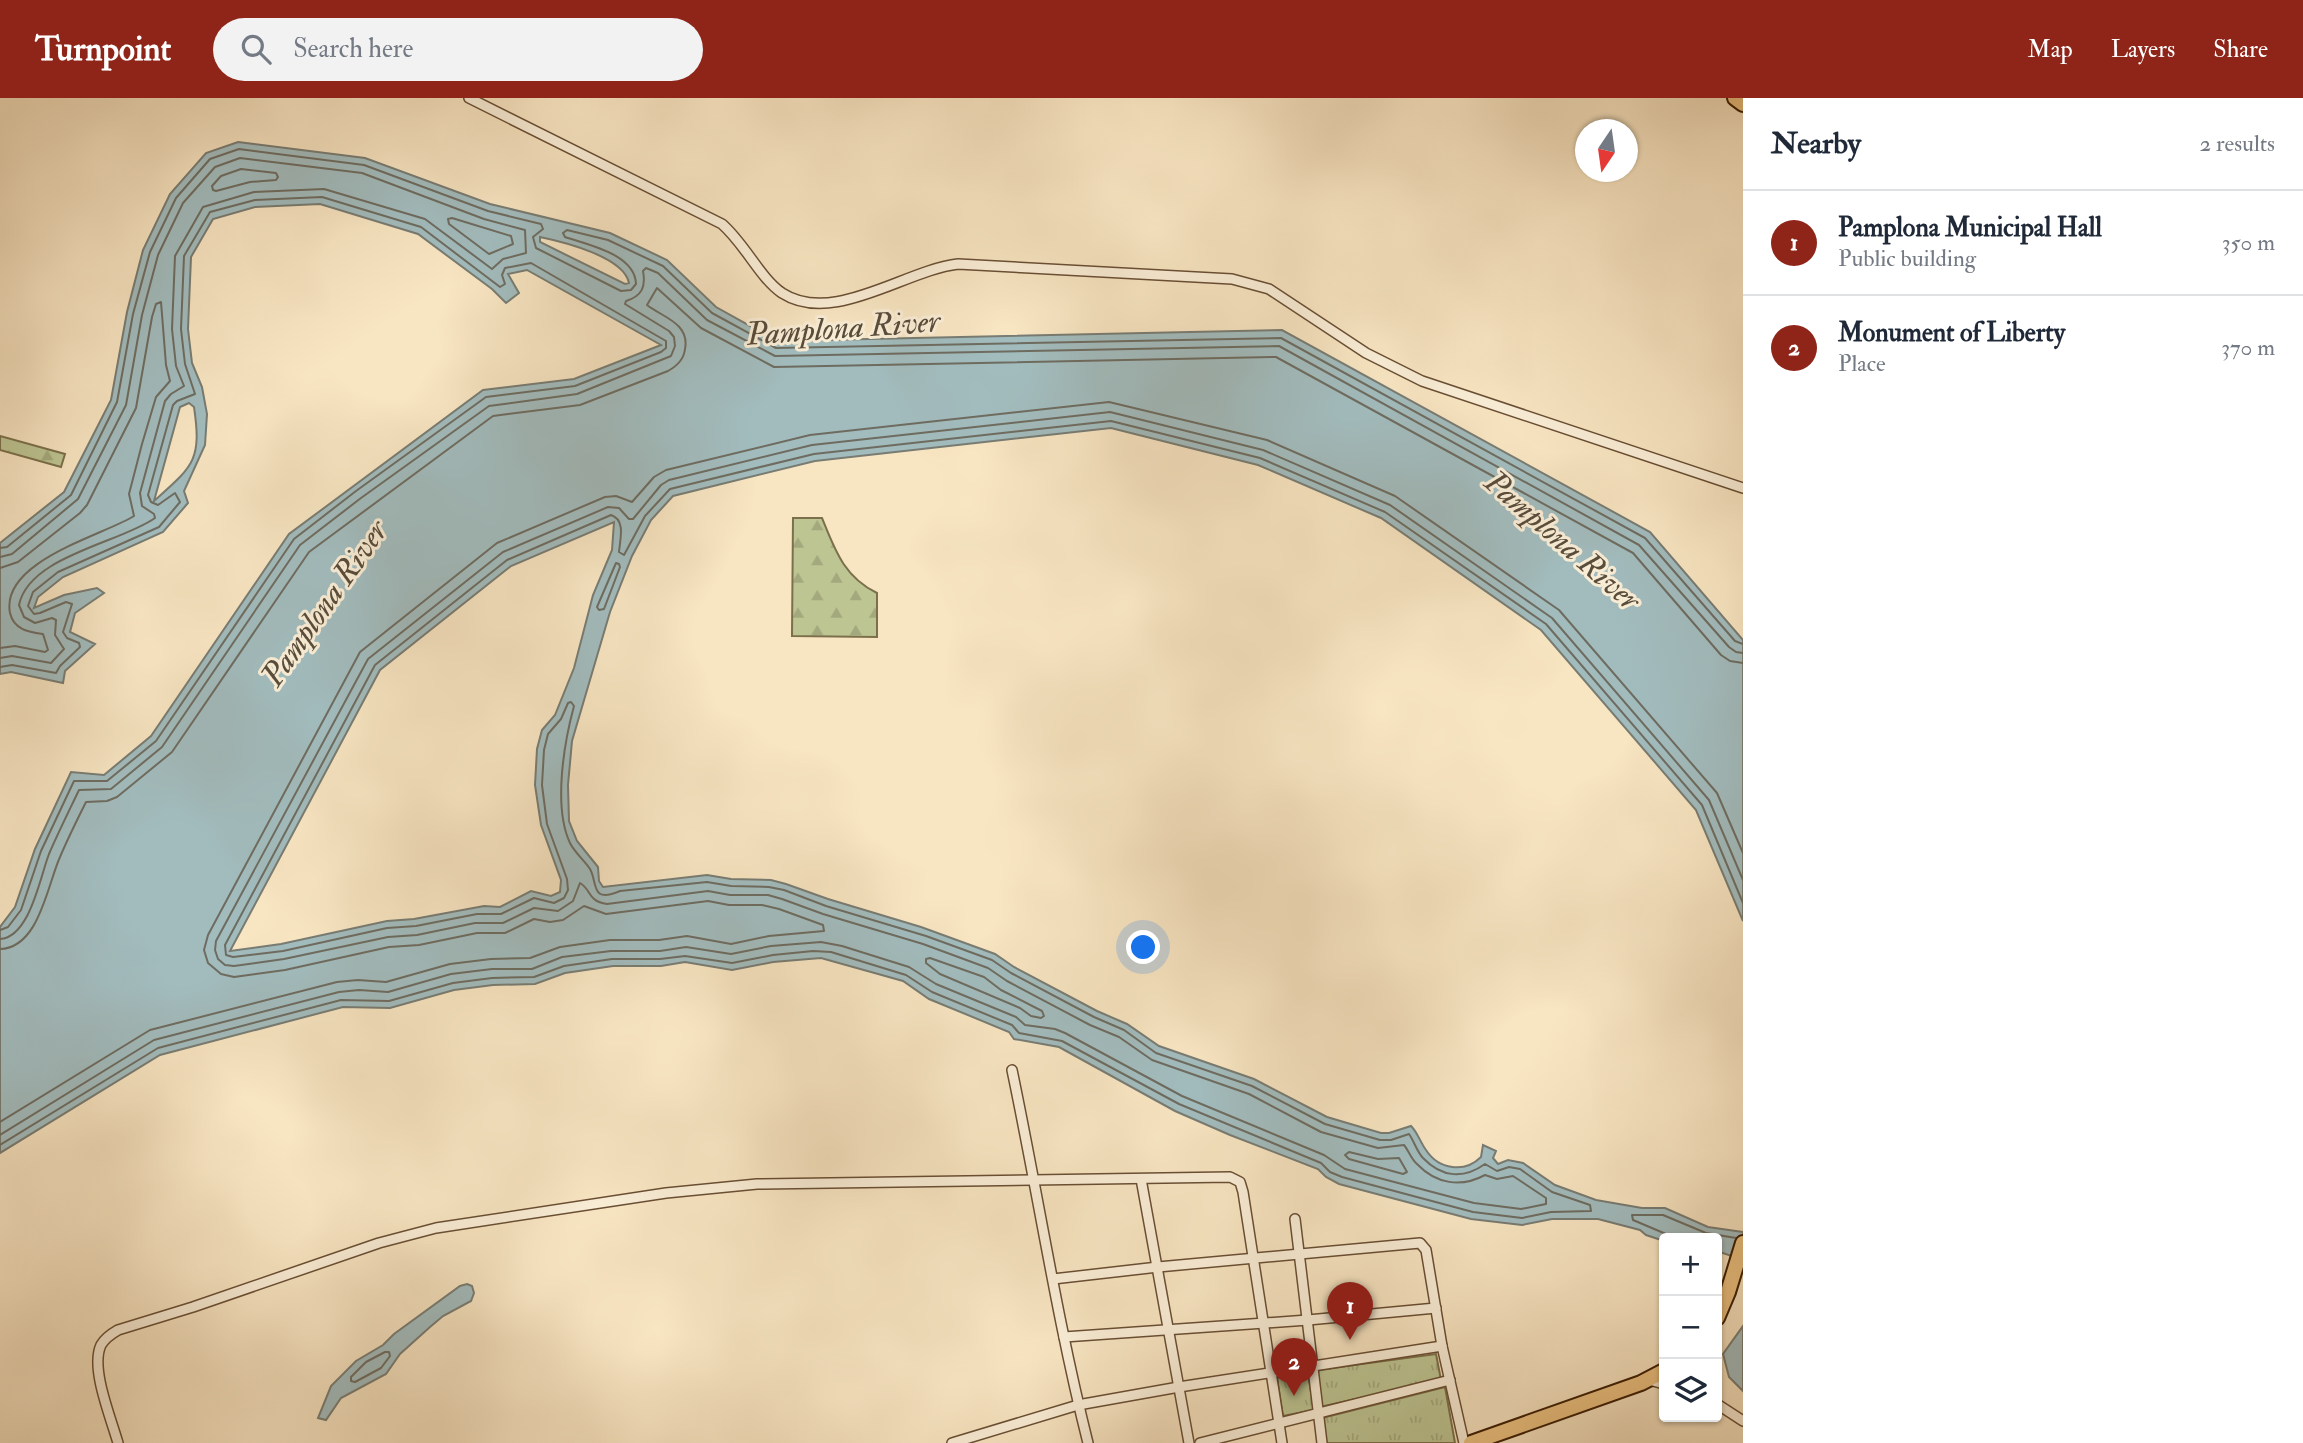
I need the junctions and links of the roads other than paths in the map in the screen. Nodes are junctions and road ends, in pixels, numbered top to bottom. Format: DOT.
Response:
graph roads {
  1 [pos="469,98"];
  2 [pos="1735,98"];
  3 [pos="1743,104"];
  4 [pos="1743,488"];
  5 [pos="1012,1070"];
  6 [pos="1035,1179"];
  7 [pos="1141,1179"];
  8 [pos="1295,1219"];
  9 [pos="1743,1243"];
  10 [pos="1299,1254"];
  11 [pos="1252,1259"];
  12 [pos="1158,1267"];
  13 [pos="1053,1279"];
  14 [pos="1722,1306"];
  15 [pos="1436,1308"];
  16 [pos="1308,1320"];
  17 [pos="1263,1323"];
  18 [pos="1169,1329"];
  19 [pos="1064,1336"];
  20 [pos="1442,1346"];
  21 [pos="1314,1367"];
  22 [pos="1270,1374"];
  23 [pos="1659,1374"];
  24 [pos="1450,1380"];
  25 [pos="1648,1380"];
  26 [pos="1659,1383"];
  27 [pos="1179,1387"];
  28 [pos="1078,1405"];
  29 [pos="1722,1407"];
  30 [pos="1319,1413"];
  31 [pos="1743,1421"];
  32 [pos="1279,1422"];
  33 [pos="118,1443"];
  34 [pos="954,1443"];
  35 [pos="1088,1443"];
  36 [pos="1189,1443"];
  37 [pos="1200,1443"];
  38 [pos="1282,1443"];
  39 [pos="1322,1443"];
  40 [pos="1464,1443"];
  41 [pos="1471,1443"];
  1 -- 4 [label="street"];
  2 -- 3 [label="highway"];
  5 -- 6 [label="street"];
  6 -- 7 [label="street"];
  6 -- 13 [label="street"];
  6 -- 33 [label="street"];
  7 -- 11 [label="street"];
  7 -- 12 [label="street"];
  8 -- 10 [label="street"];
  9 -- 14 [label="highway"];
  10 -- 11 [label="street"];
  10 -- 15 [label="street"];
  10 -- 16 [label="street"];
  11 -- 12 [label="street"];
  11 -- 17 [label="street"];
  12 -- 13 [label="street"];
  12 -- 18 [label="street"];
  13 -- 19 [label="street"];
  15 -- 16 [label="street"];
  15 -- 20 [label="street"];
  16 -- 17 [label="street"];
  16 -- 21 [label="street"];
  17 -- 18 [label="street"];
  17 -- 22 [label="street"];
  18 -- 19 [label="street"];
  18 -- 27 [label="street"];
  19 -- 28 [label="street"];
  20 -- 21 [label="street"];
  20 -- 24 [label="street"];
  21 -- 22 [label="street"];
  21 -- 30 [label="street"];
  22 -- 27 [label="street"];
  22 -- 32 [label="street"];
  23 -- 25 [label="highway"];
  24 -- 30 [label="street"];
  24 -- 40 [label="street"];
  25 -- 26 [label="street"];
  25 -- 41 [label="highway"];
  27 -- 28 [label="street"];
  27 -- 36 [label="street"];
  28 -- 34 [label="street"];
  28 -- 35 [label="street"];
  29 -- 31 [label="street"];
  30 -- 32 [label="street"];
  30 -- 39 [label="street"];
  32 -- 37 [label="street"];
  32 -- 38 [label="street"];
}
